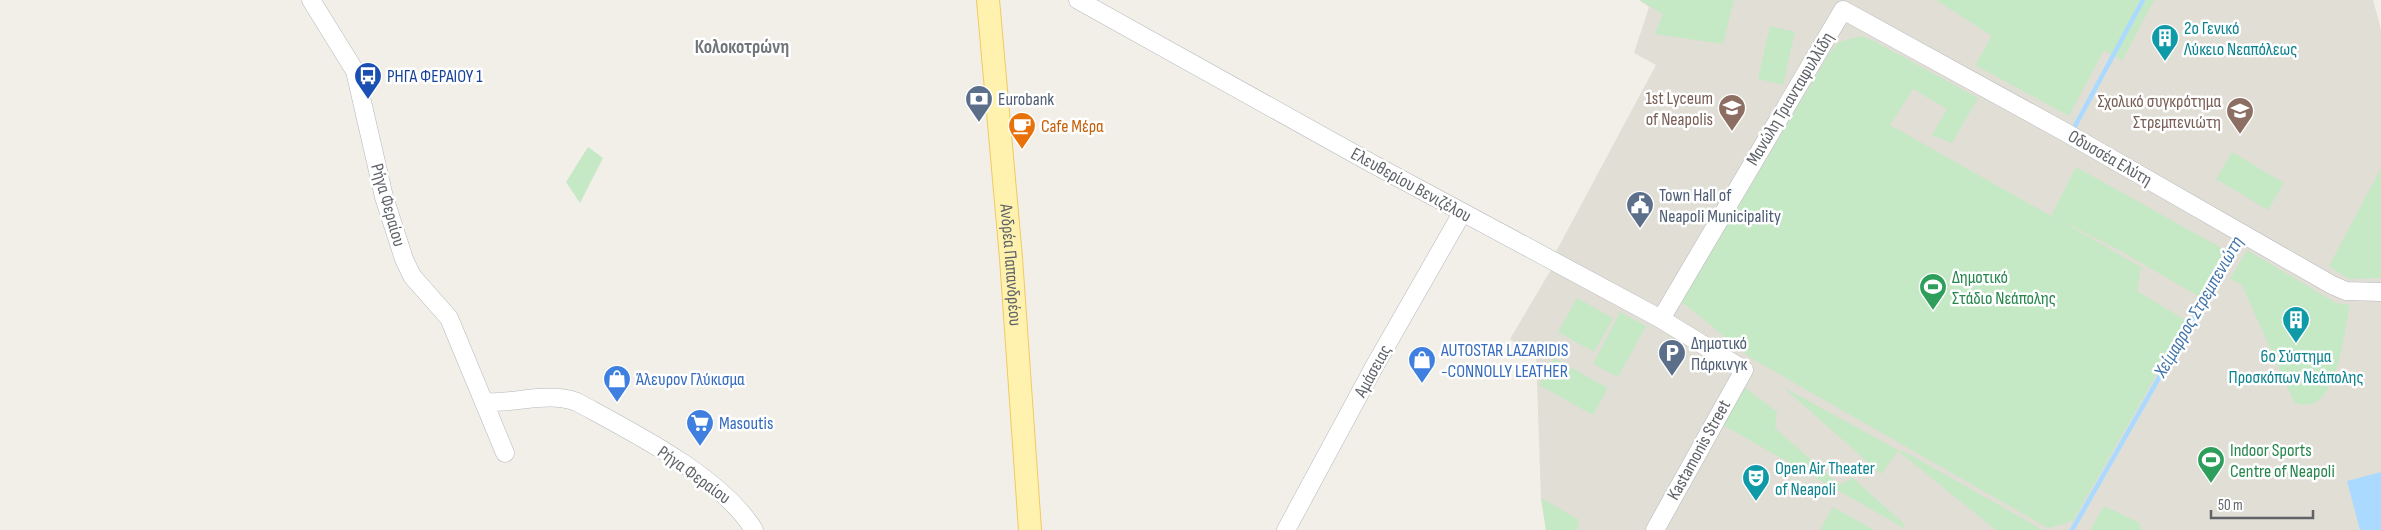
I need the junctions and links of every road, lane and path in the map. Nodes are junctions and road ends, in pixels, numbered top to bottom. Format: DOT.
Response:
graph roads {
  1 [pos="311,0"];
  2 [pos="988,0"];
  3 [pos="1078,0"];
  4 [pos="1843,10"];
  5 [pos="1462,213"];
  6 [pos="2381,292"];
  7 [pos="1661,319"];
  8 [pos="1744,370"];
  9 [pos="484,402"];
  10 [pos="505,453"];
  11 [pos="754,530"];
  12 [pos="1030,530"];
  13 [pos="1286,530"];
  14 [pos="1655,530"];
  1 -- 9 [label="street, Ρήγα Φεραίου"];
  2 -- 12 [label="main road, Ανδρέα Παπανδρέου"];
  3 -- 5 [label="street, Ελευθερίου Βενιζέλου"];
  4 -- 6 [label="street, Οδυσσέα Ελύτη"];
  4 -- 7 [label="street, Μανώλη Τριανταφυλλίδη"];
  5 -- 7 [label="street, Ελευθερίου Βενιζέλου"];
  5 -- 13 [label="street, Αμάσειας"];
  7 -- 8 [label="street, Ελευθερίου Βενιζέλου"];
  8 -- 14 [label="street, Kastamonis Street"];
  9 -- 10 [label="street, Ρήγα Φεραίου"];
  9 -- 11 [label="street, Ρήγα Φεραίου"];
}
